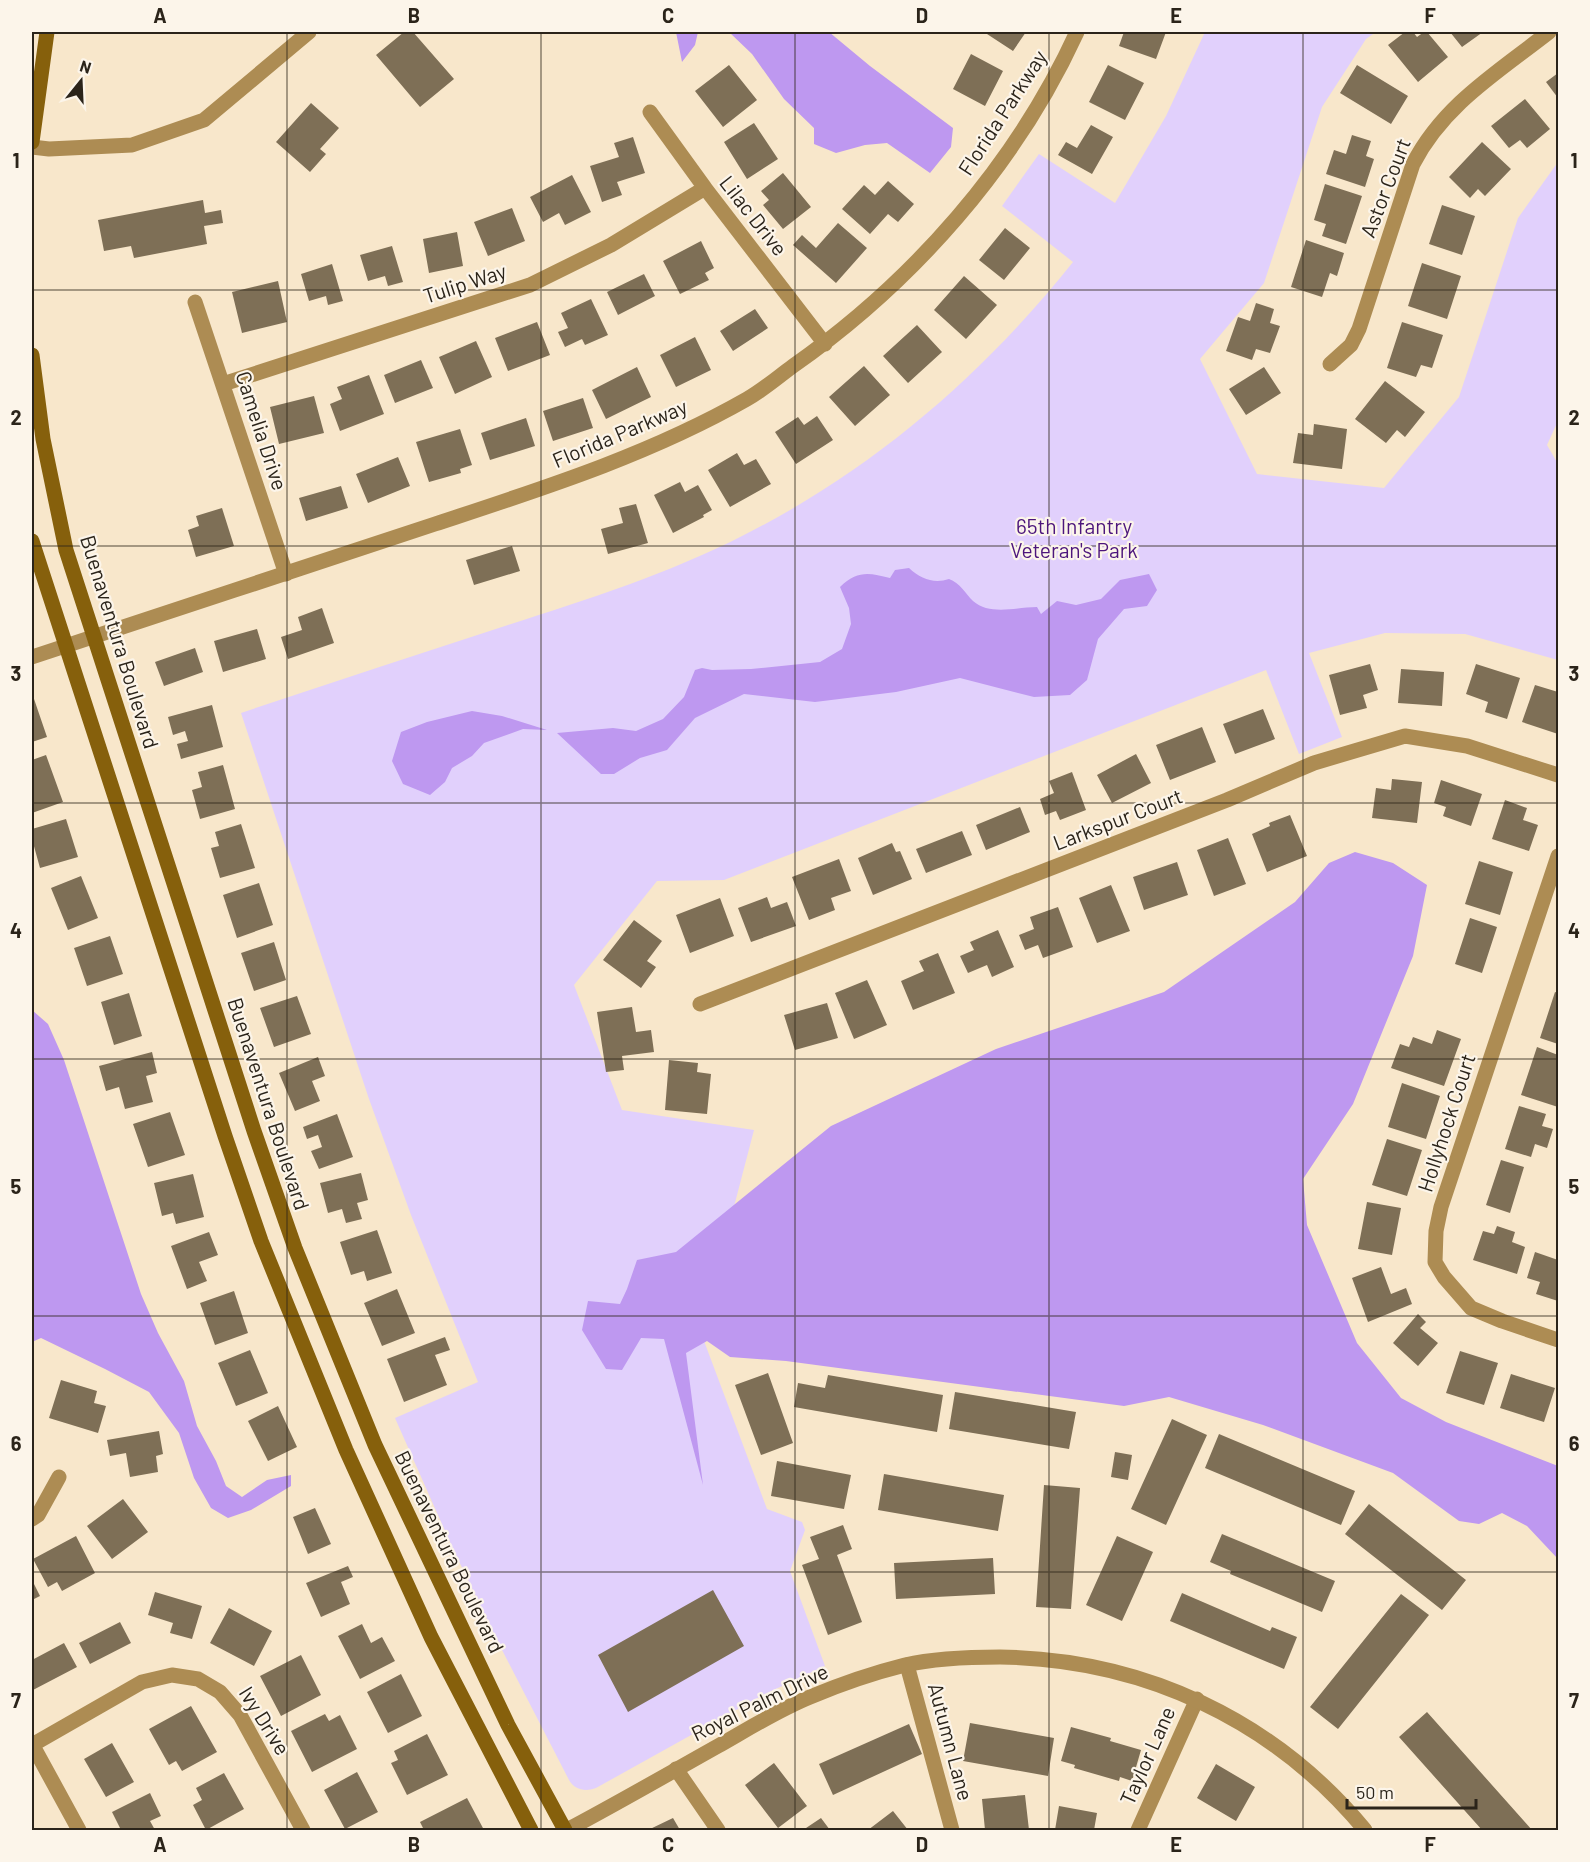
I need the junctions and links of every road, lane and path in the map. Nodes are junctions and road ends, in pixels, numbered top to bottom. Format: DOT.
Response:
graph roads {
  1 [pos="47,32"];
  2 [pos="309,32"];
  3 [pos="1077,32"];
  4 [pos="1549,32"];
  5 [pos="650,112"];
  6 [pos="32,142"];
  7 [pos="32,147"];
  8 [pos="705,188"];
  9 [pos="195,302"];
  10 [pos="825,344"];
  11 [pos="32,355"];
  12 [pos="1330,364"];
  13 [pos="223,384"];
  14 [pos="32,541"];
  15 [pos="286,574"];
  16 [pos="93,637"];
  17 [pos="65,646"];
  18 [pos="32,657"];
  19 [pos="1558,775"];
  20 [pos="1558,856"];
  21 [pos="700,1004"];
  22 [pos="1558,1340"];
  23 [pos="58,1477"];
  24 [pos="32,1519"];
  25 [pos="907,1665"];
  26 [pos="1197,1700"];
  27 [pos="32,1745"];
  28 [pos="676,1769"];
  29 [pos="79,1830"];
  30 [pos="303,1830"];
  31 [pos="531,1830"];
  32 [pos="566,1830"];
  33 [pos="718,1830"];
  34 [pos="952,1830"];
  35 [pos="1138,1830"];
  36 [pos="1365,1830"];
  1 -- 6 [label="main road"];
  2 -- 7 [label="street"];
  3 -- 10 [label="street, Florida Parkway"];
  4 -- 12 [label="street, Astor Court"];
  5 -- 8 [label="street, Lilac Drive"];
  8 -- 10 [label="street, Lilac Drive"];
  8 -- 13 [label="street, Tulip Way"];
  9 -- 13 [label="street, Camelia Drive"];
  10 -- 15 [label="street, Florida Parkway"];
  11 -- 16 [label="main road, Buenaventura Boulevard"];
  13 -- 15 [label="street, Camelia Drive"];
  14 -- 17 [label="main road"];
  15 -- 16 [label="street, Florida Parkway"];
  16 -- 17 [label="street, Florida Parkway"];
  16 -- 32 [label="main road, Buenaventura Boulevard"];
  17 -- 18 [label="street, Florida Parkway"];
  17 -- 31 [label="main road"];
  19 -- 21 [label="street, Larkspur Court"];
  20 -- 22 [label="street, Hollyhock Court"];
  23 -- 24 [label="street"];
  25 -- 26 [label="street, Royal Palm Drive"];
  25 -- 28 [label="street, Royal Palm Drive"];
  25 -- 34 [label="street, Autumn Lane"];
  26 -- 35 [label="street, Taylor Lane"];
  26 -- 36 [label="street, Royal Palm Drive"];
  27 -- 29 [label="street"];
  27 -- 30 [label="street, Ivy Drive"];
  28 -- 32 [label="street, Royal Palm Drive"];
  28 -- 33 [label="street"];
}
